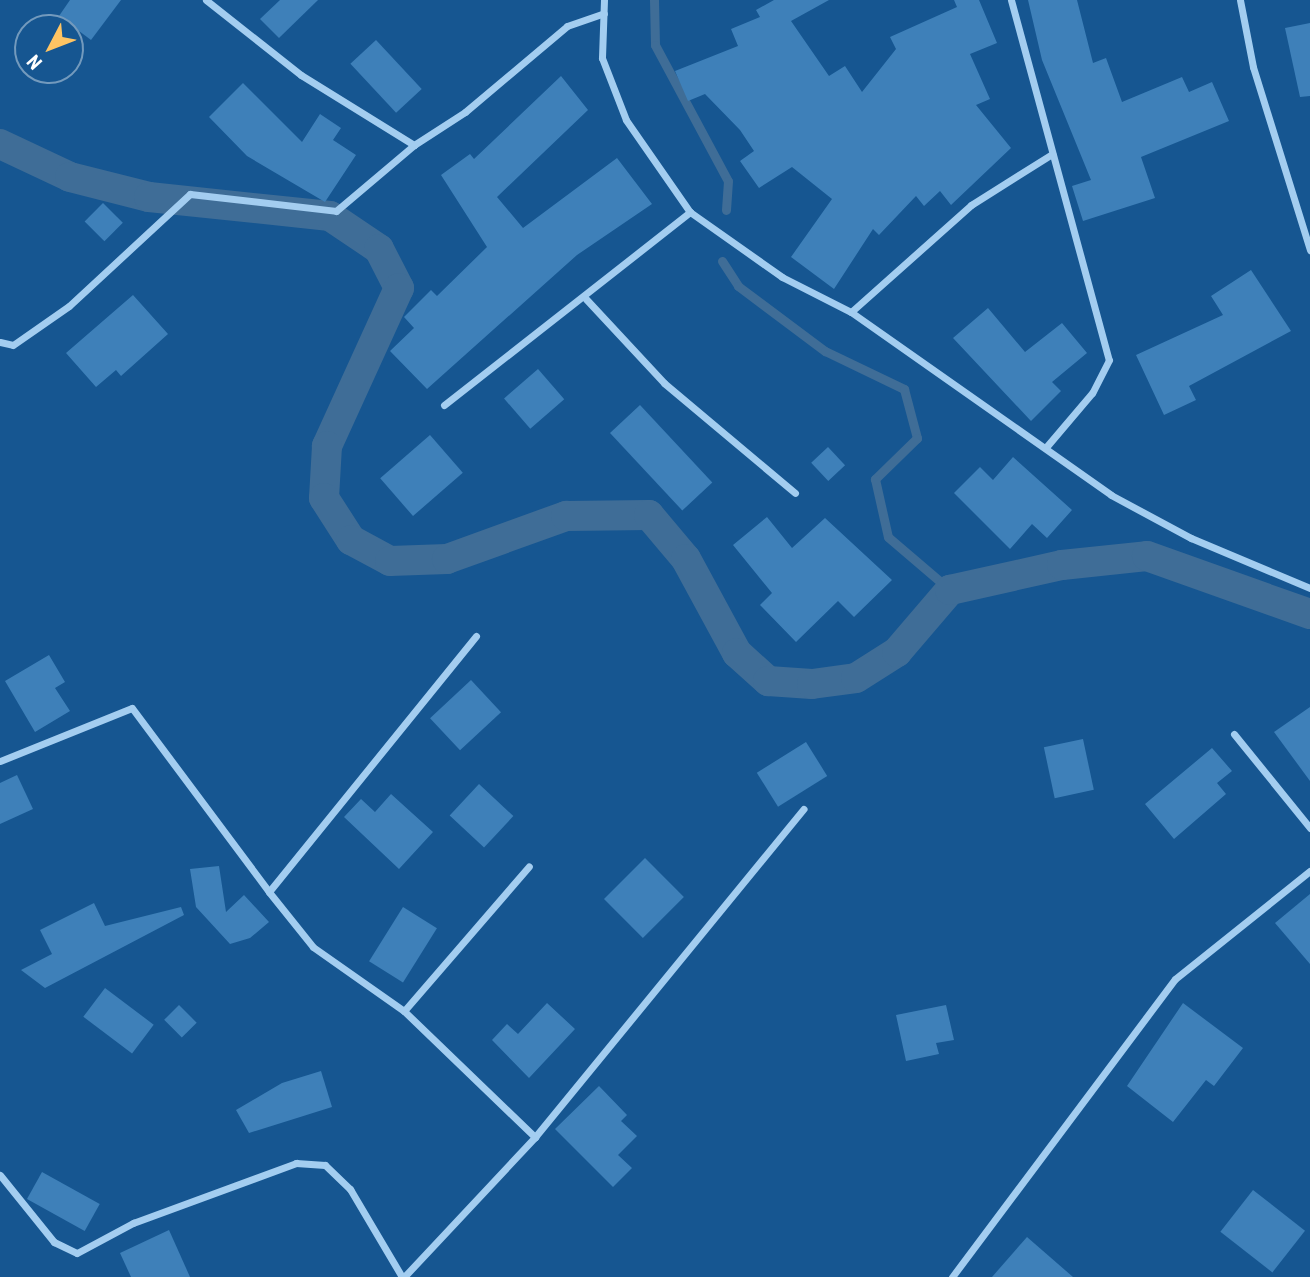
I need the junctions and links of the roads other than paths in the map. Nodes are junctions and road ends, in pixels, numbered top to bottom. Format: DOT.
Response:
graph roads {
  1 [pos="206,0"];
  2 [pos="604,0"];
  3 [pos="1011,0"];
  4 [pos="1240,0"];
  5 [pos="604,13"];
  6 [pos="414,145"];
  7 [pos="1052,153"];
  8 [pos="690,212"];
  9 [pos="1310,250"];
  10 [pos="586,299"];
  11 [pos="851,313"];
  12 [pos="0,342"];
  13 [pos="444,405"];
  14 [pos="1047,446"];
  15 [pos="795,492"];
  16 [pos="1310,588"];
  17 [pos="477,636"];
  18 [pos="1234,734"];
  19 [pos="0,761"];
  20 [pos="803,809"];
  21 [pos="1310,828"];
  22 [pos="529,866"];
  23 [pos="1310,871"];
  24 [pos="269,892"];
  25 [pos="404,1012"];
  26 [pos="535,1137"];
  27 [pos="0,1175"];
  28 [pos="403,1277"];
  29 [pos="953,1277"];
  1 -- 6 [label="street"];
  2 -- 5 [label="street"];
  3 -- 7 [label="street"];
  4 -- 9 [label="street"];
  5 -- 6 [label="street"];
  5 -- 8 [label="street"];
  6 -- 12 [label="street"];
  7 -- 11 [label="street"];
  7 -- 14 [label="street"];
  8 -- 10 [label="street"];
  8 -- 11 [label="street"];
  10 -- 13 [label="street"];
  10 -- 15 [label="street"];
  11 -- 14 [label="street"];
  14 -- 16 [label="street"];
  17 -- 24 [label="street"];
  18 -- 21 [label="street"];
  19 -- 24 [label="street"];
  20 -- 26 [label="street"];
  22 -- 25 [label="street"];
  23 -- 29 [label="street"];
  24 -- 25 [label="street"];
  25 -- 26 [label="street"];
  26 -- 28 [label="street"];
  27 -- 28 [label="street"];
}
